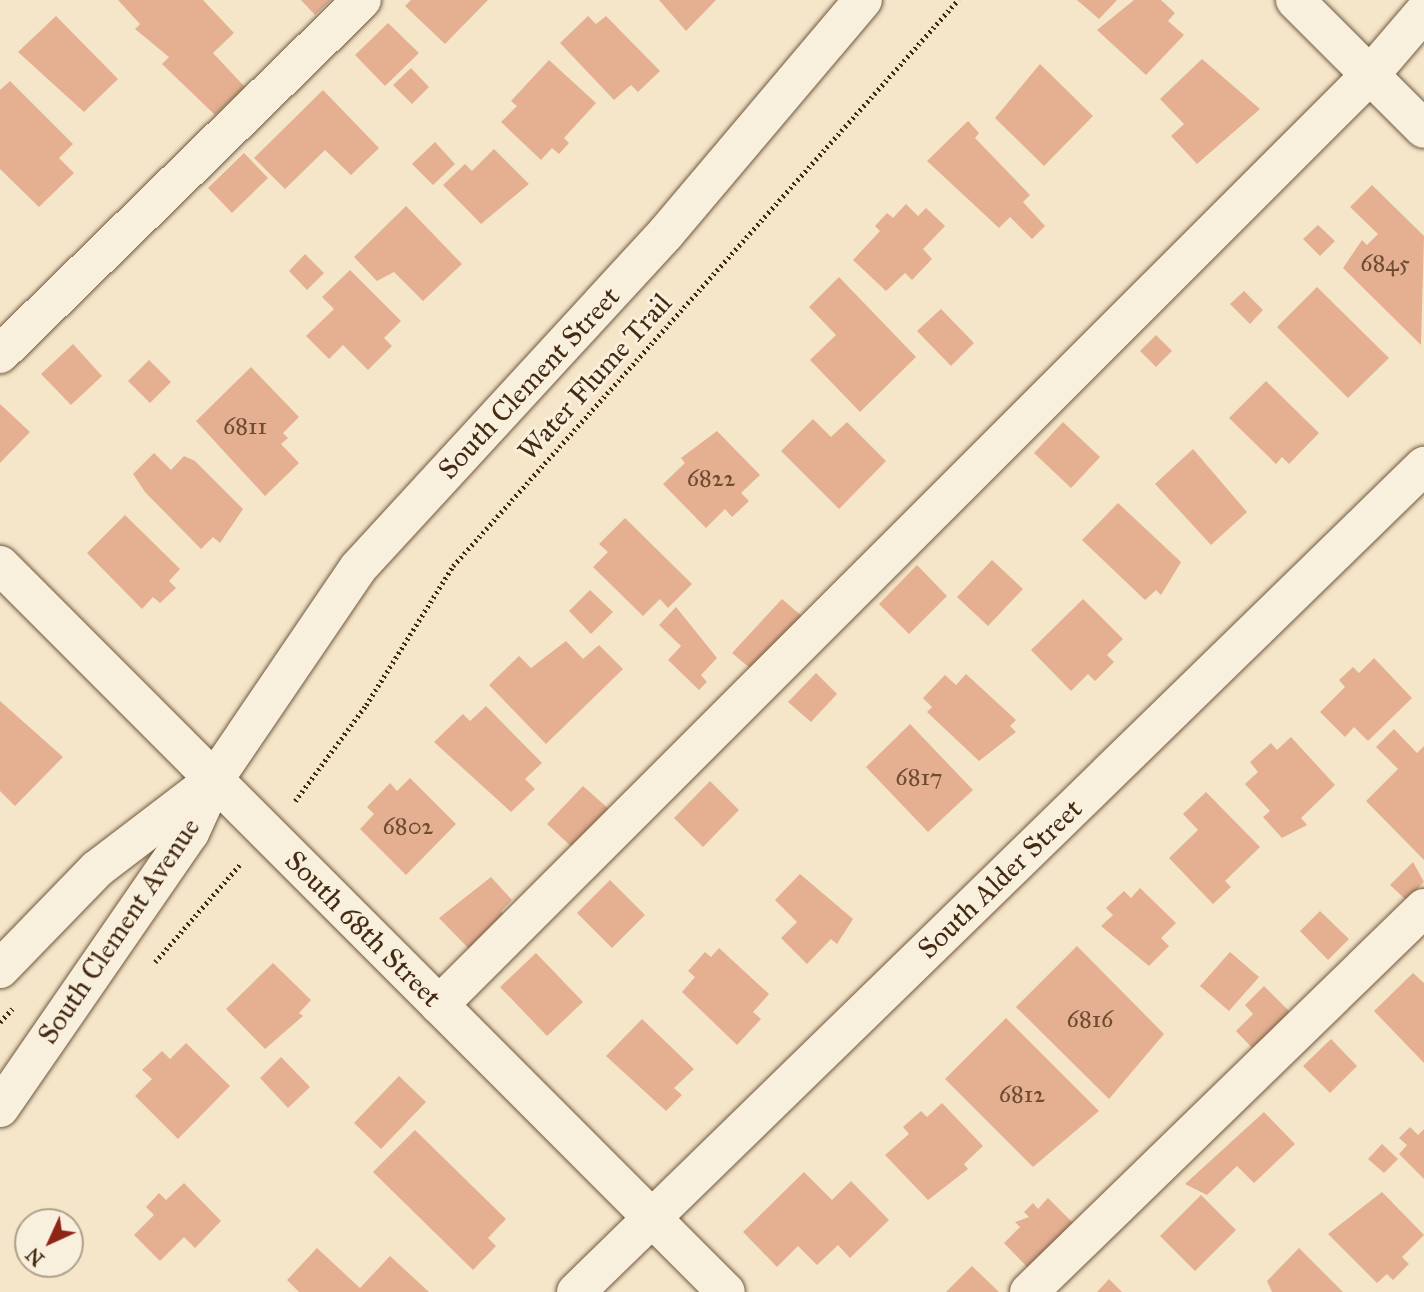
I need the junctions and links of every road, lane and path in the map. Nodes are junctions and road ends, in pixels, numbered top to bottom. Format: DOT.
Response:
graph roads {
  1 [pos="362,0"];
  2 [pos="863,0"];
  3 [pos="958,0"];
  4 [pos="1295,0"];
  5 [pos="1424,12"];
  6 [pos="1370,75"];
  7 [pos="1424,130"];
  8 [pos="0,354"];
  9 [pos="1424,466"];
  10 [pos="0,565"];
  11 [pos="214,780"];
  12 [pos="292,804"];
  13 [pos="241,864"];
  14 [pos="1424,908"];
  15 [pos="0,969"];
  16 [pos="145,972"];
  17 [pos="439,1005"];
  18 [pos="0,1108"];
  19 [pos="652,1218"];
  20 [pos="576,1292"];
  21 [pos="726,1292"];
  22 [pos="1029,1292"];
  1 -- 8 [label="street"];
  2 -- 11 [label="street, South Clement Street"];
  3 -- 12 [label="path, Water Flume Trail"];
  4 -- 6 [label="street"];
  5 -- 6 [label="street"];
  6 -- 7 [label="street"];
  6 -- 17 [label="street"];
  9 -- 19 [label="street, South Alder Street"];
  10 -- 11 [label="street, South 68th Street"];
  11 -- 15 [label="street, South Clement Avenue"];
  11 -- 17 [label="street, South 68th Street"];
  11 -- 18 [label="street, South Clement Avenue"];
  13 -- 16 [label="path"];
  14 -- 22 [label="street"];
  17 -- 19 [label="street, South 68th Street"];
  19 -- 20 [label="street, South Alder Street"];
  19 -- 21 [label="street, South 68th Street"];
}
